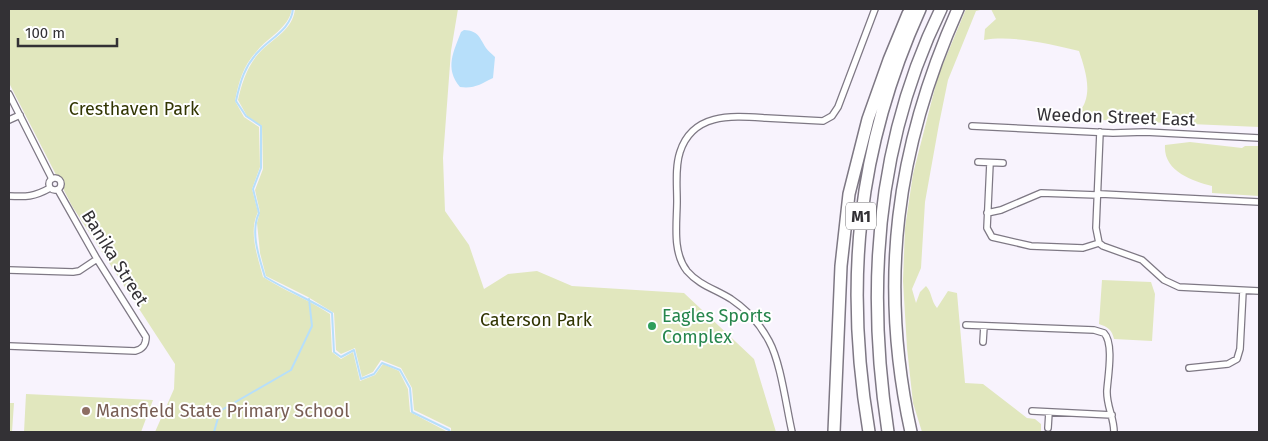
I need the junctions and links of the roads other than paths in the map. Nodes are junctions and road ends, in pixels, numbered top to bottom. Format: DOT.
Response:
graph roads {
  1 [pos="875,9"];
  2 [pos="914,9"];
  3 [pos="920,9"];
  4 [pos="941,9"];
  5 [pos="958,9"];
  6 [pos="9,94"];
  7 [pos="20,115"];
  8 [pos="9,120"];
  9 [pos="972,126"];
  10 [pos="1100,132"];
  11 [pos="1259,138"];
  12 [pos="978,162"];
  13 [pos="990,163"];
  14 [pos="1003,163"];
  15 [pos="52,179"];
  16 [pos="50,188"];
  17 [pos="58,190"];
  18 [pos="1098,195"];
  19 [pos="9,196"];
  20 [pos="1259,202"];
  21 [pos="988,213"];
  22 [pos="1099,243"];
  23 [pos="97,259"];
  24 [pos="9,270"];
  25 [pos="1243,290"];
  26 [pos="1259,292"];
  27 [pos="966,325"];
  28 [pos="984,326"];
  29 [pos="983,342"];
  30 [pos="9,346"];
  31 [pos="1189,368"];
  32 [pos="1032,411"];
  33 [pos="1049,412"];
  34 [pos="1112,415"];
  35 [pos="1048,428"];
  36 [pos="792,432"];
  37 [pos="834,432"];
  38 [pos="869,432"];
  39 [pos="888,432"];
  40 [pos="911,432"];
  41 [pos="1114,432"];
  1 -- 36 [label="street"];
  2 -- 37 [label="highway"];
  3 -- 38 [label="highway, M1"];
  4 -- 39 [label="highway, M1"];
  5 -- 40 [label="highway"];
  6 -- 7 [label="street"];
  7 -- 8 [label="street"];
  7 -- 15 [label="street"];
  9 -- 10 [label="street, Weedon Street East"];
  10 -- 11 [label="street, Weedon Street East"];
  10 -- 18 [label="street"];
  12 -- 13 [label="street"];
  13 -- 14 [label="street"];
  13 -- 21 [label="street"];
  15 -- 16 [label="street"];
  15 -- 17 [label="street"];
  16 -- 17 [label="street"];
  16 -- 19 [label="street"];
  17 -- 23 [label="street, Banika Street"];
  18 -- 20 [label="street"];
  18 -- 21 [label="street"];
  18 -- 22 [label="street"];
  21 -- 22 [label="street"];
  22 -- 25 [label="street"];
  23 -- 24 [label="street"];
  23 -- 30 [label="street, Banika Street"];
  25 -- 26 [label="street"];
  25 -- 31 [label="street"];
  27 -- 28 [label="street"];
  28 -- 29 [label="street"];
  28 -- 34 [label="street"];
  32 -- 33 [label="street"];
  33 -- 34 [label="street"];
  33 -- 35 [label="street"];
  34 -- 41 [label="street"];
}
